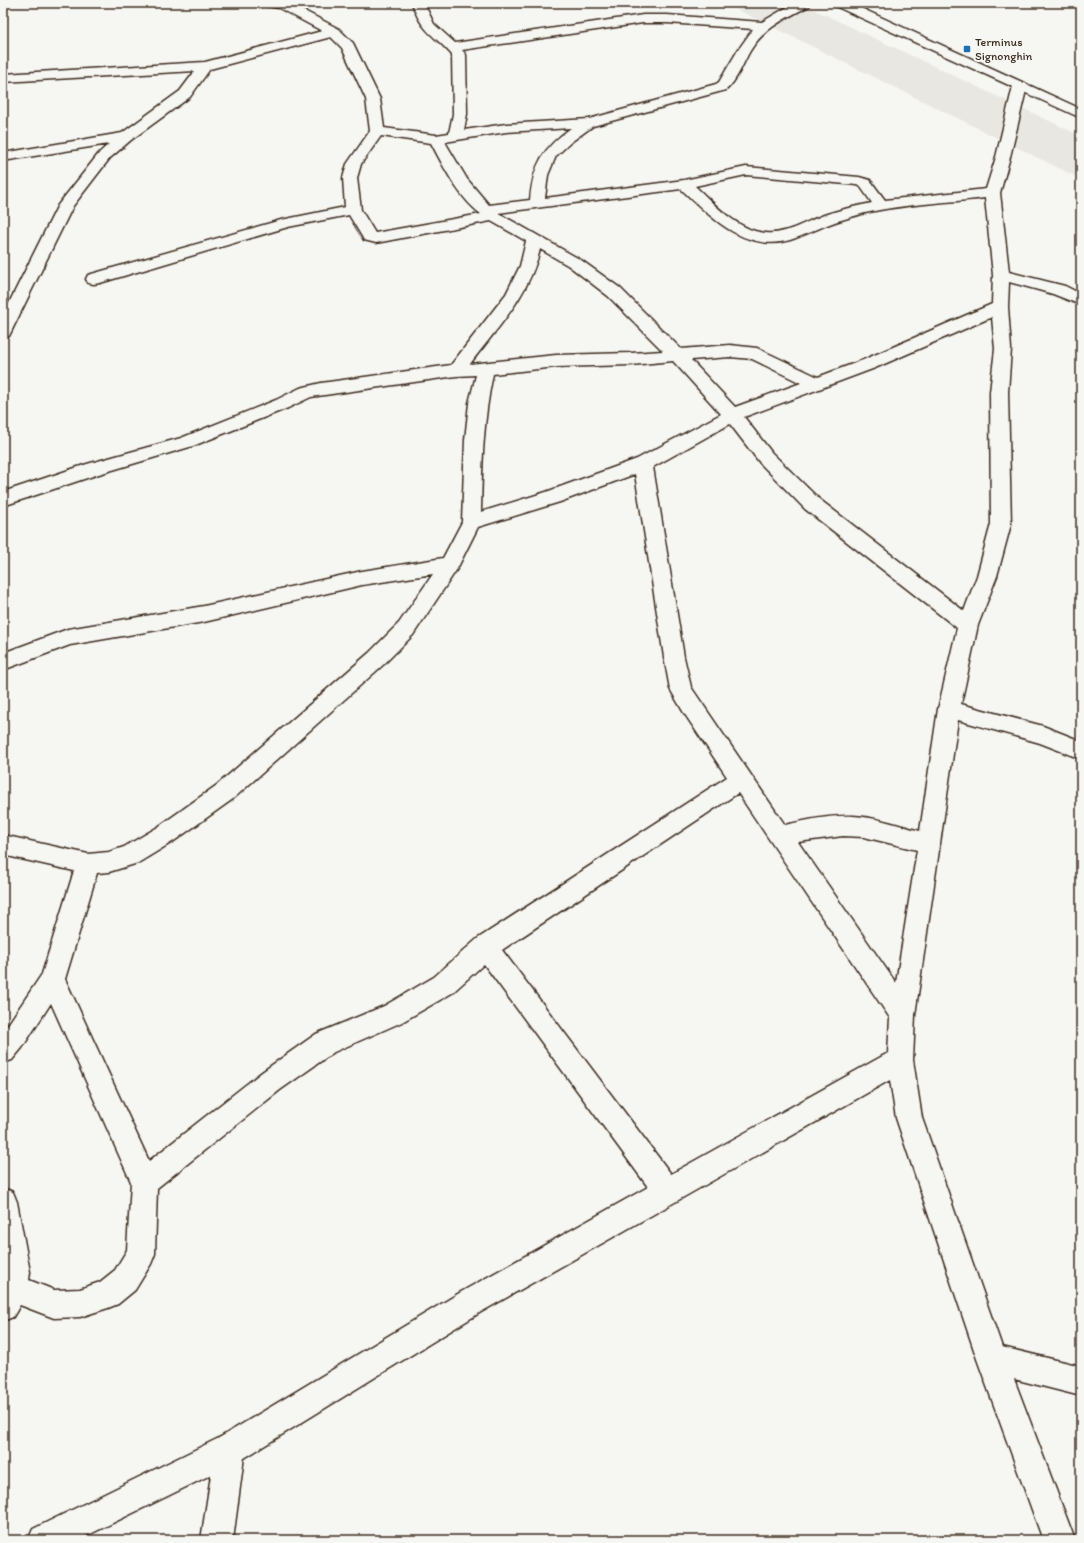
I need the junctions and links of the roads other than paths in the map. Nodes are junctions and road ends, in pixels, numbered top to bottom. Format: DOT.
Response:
graph roads {
  1 [pos="418,3"];
  2 [pos="804,3"];
  3 [pos="840,3"];
  4 [pos="279,4"];
  5 [pos="766,26"];
  6 [pos="334,32"];
  7 [pos="454,47"];
  8 [pos="205,66"];
  9 [pos="3,78"];
  10 [pos="1020,86"];
  11 [pos="1081,114"];
  12 [pos="590,123"];
  13 [pos="377,131"];
  14 [pos="456,136"];
  15 [pos="126,137"];
  16 [pos="436,139"];
  17 [pos="3,157"];
  18 [pos="684,184"];
  19 [pos="992,193"];
  20 [pos="536,203"];
  21 [pos="881,206"];
  22 [pos="353,210"];
  23 [pos="489,213"];
  24 [pos="534,239"];
  25 [pos="1001,275"];
  26 [pos="94,278"];
  27 [pos="11,300"];
  28 [pos="1081,300"];
  29 [pos="1000,307"];
  30 [pos="3,332"];
  31 [pos="677,355"];
  32 [pos="486,369"];
  33 [pos="456,370"];
  34 [pos="816,383"];
  35 [pos="732,415"];
  36 [pos="643,464"];
  37 [pos="3,499"];
  38 [pos="471,522"];
  39 [pos="450,564"];
  40 [pos="968,625"];
  41 [pos="3,662"];
  42 [pos="949,709"];
  43 [pos="1081,750"];
  44 [pos="740,780"];
  45 [pos="779,836"];
  46 [pos="930,843"];
  47 [pos="3,845"];
  48 [pos="88,864"];
  49 [pos="486,947"];
  50 [pos="53,979"];
  51 [pos="903,1015"];
  52 [pos="3,1051"];
  53 [pos="900,1060"];
  54 [pos="144,1180"];
  55 [pos="667,1191"];
  56 [pos="3,1202"];
  57 [pos="9,1298"];
  58 [pos="992,1359"];
  59 [pos="1081,1381"];
  60 [pos="230,1449"];
  61 [pos="44,1540"];
  62 [pos="217,1540"];
  63 [pos="1059,1540"];
  1 -- 7 [label="main road"];
  2 -- 5 [label="main road"];
  3 -- 10 [label="main road"];
  4 -- 6 [label="main road"];
  5 -- 7 [label="main road"];
  5 -- 12 [label="main road"];
  6 -- 8 [label="main road"];
  6 -- 13 [label="main road"];
  7 -- 14 [label="main road"];
  8 -- 9 [label="main road"];
  8 -- 15 [label="main road"];
  10 -- 11 [label="main road"];
  10 -- 19 [label="main road"];
  12 -- 14 [label="main road"];
  12 -- 20 [label="main road"];
  13 -- 16 [label="main road"];
  13 -- 22 [label="main road"];
  14 -- 16 [label="main road"];
  15 -- 17 [label="main road"];
  15 -- 27 [label="main road"];
  16 -- 23 [label="main road"];
  18 -- 20 [label="main road"];
  18 -- 21 [label="main road"];
  18 -- 21 [label="main road"];
  19 -- 21 [label="main road"];
  19 -- 25 [label="main road"];
  20 -- 23 [label="main road"];
  22 -- 23 [label="main road"];
  22 -- 26 [label="main road"];
  23 -- 24 [label="main road"];
  24 -- 31 [label="main road"];
  24 -- 33 [label="main road"];
  25 -- 28 [label="main road"];
  25 -- 29 [label="main road"];
  27 -- 30 [label="main road"];
  29 -- 34 [label="main road"];
  29 -- 40 [label="main road"];
  31 -- 32 [label="main road"];
  31 -- 34 [label="main road"];
  31 -- 35 [label="main road"];
  32 -- 33 [label="main road"];
  32 -- 38 [label="main road"];
  33 -- 37 [label="main road"];
  34 -- 35 [label="main road"];
  35 -- 36 [label="main road"];
  35 -- 40 [label="main road"];
  36 -- 38 [label="main road"];
  36 -- 44 [label="main road"];
  38 -- 39 [label="main road"];
  39 -- 41 [label="main road"];
  39 -- 48 [label="main road"];
  40 -- 42 [label="main road"];
  42 -- 43 [label="main road"];
  42 -- 46 [label="main road"];
  44 -- 45 [label="main road"];
  44 -- 49 [label="main road"];
  45 -- 46 [label="main road"];
  45 -- 51 [label="main road"];
  46 -- 51 [label="main road"];
  47 -- 48 [label="main road"];
  48 -- 50 [label="main road"];
  49 -- 54 [label="main road"];
  49 -- 55 [label="main road"];
  50 -- 52 [label="main road"];
  50 -- 54 [label="main road"];
  51 -- 53 [label="main road"];
  53 -- 55 [label="main road"];
  53 -- 58 [label="main road"];
  54 -- 57 [label="main road"];
  55 -- 60 [label="main road"];
  56 -- 57 [label="main road"];
  58 -- 59 [label="main road"];
  58 -- 63 [label="main road"];
  60 -- 61 [label="main road"];
  60 -- 62 [label="main road"];
}
